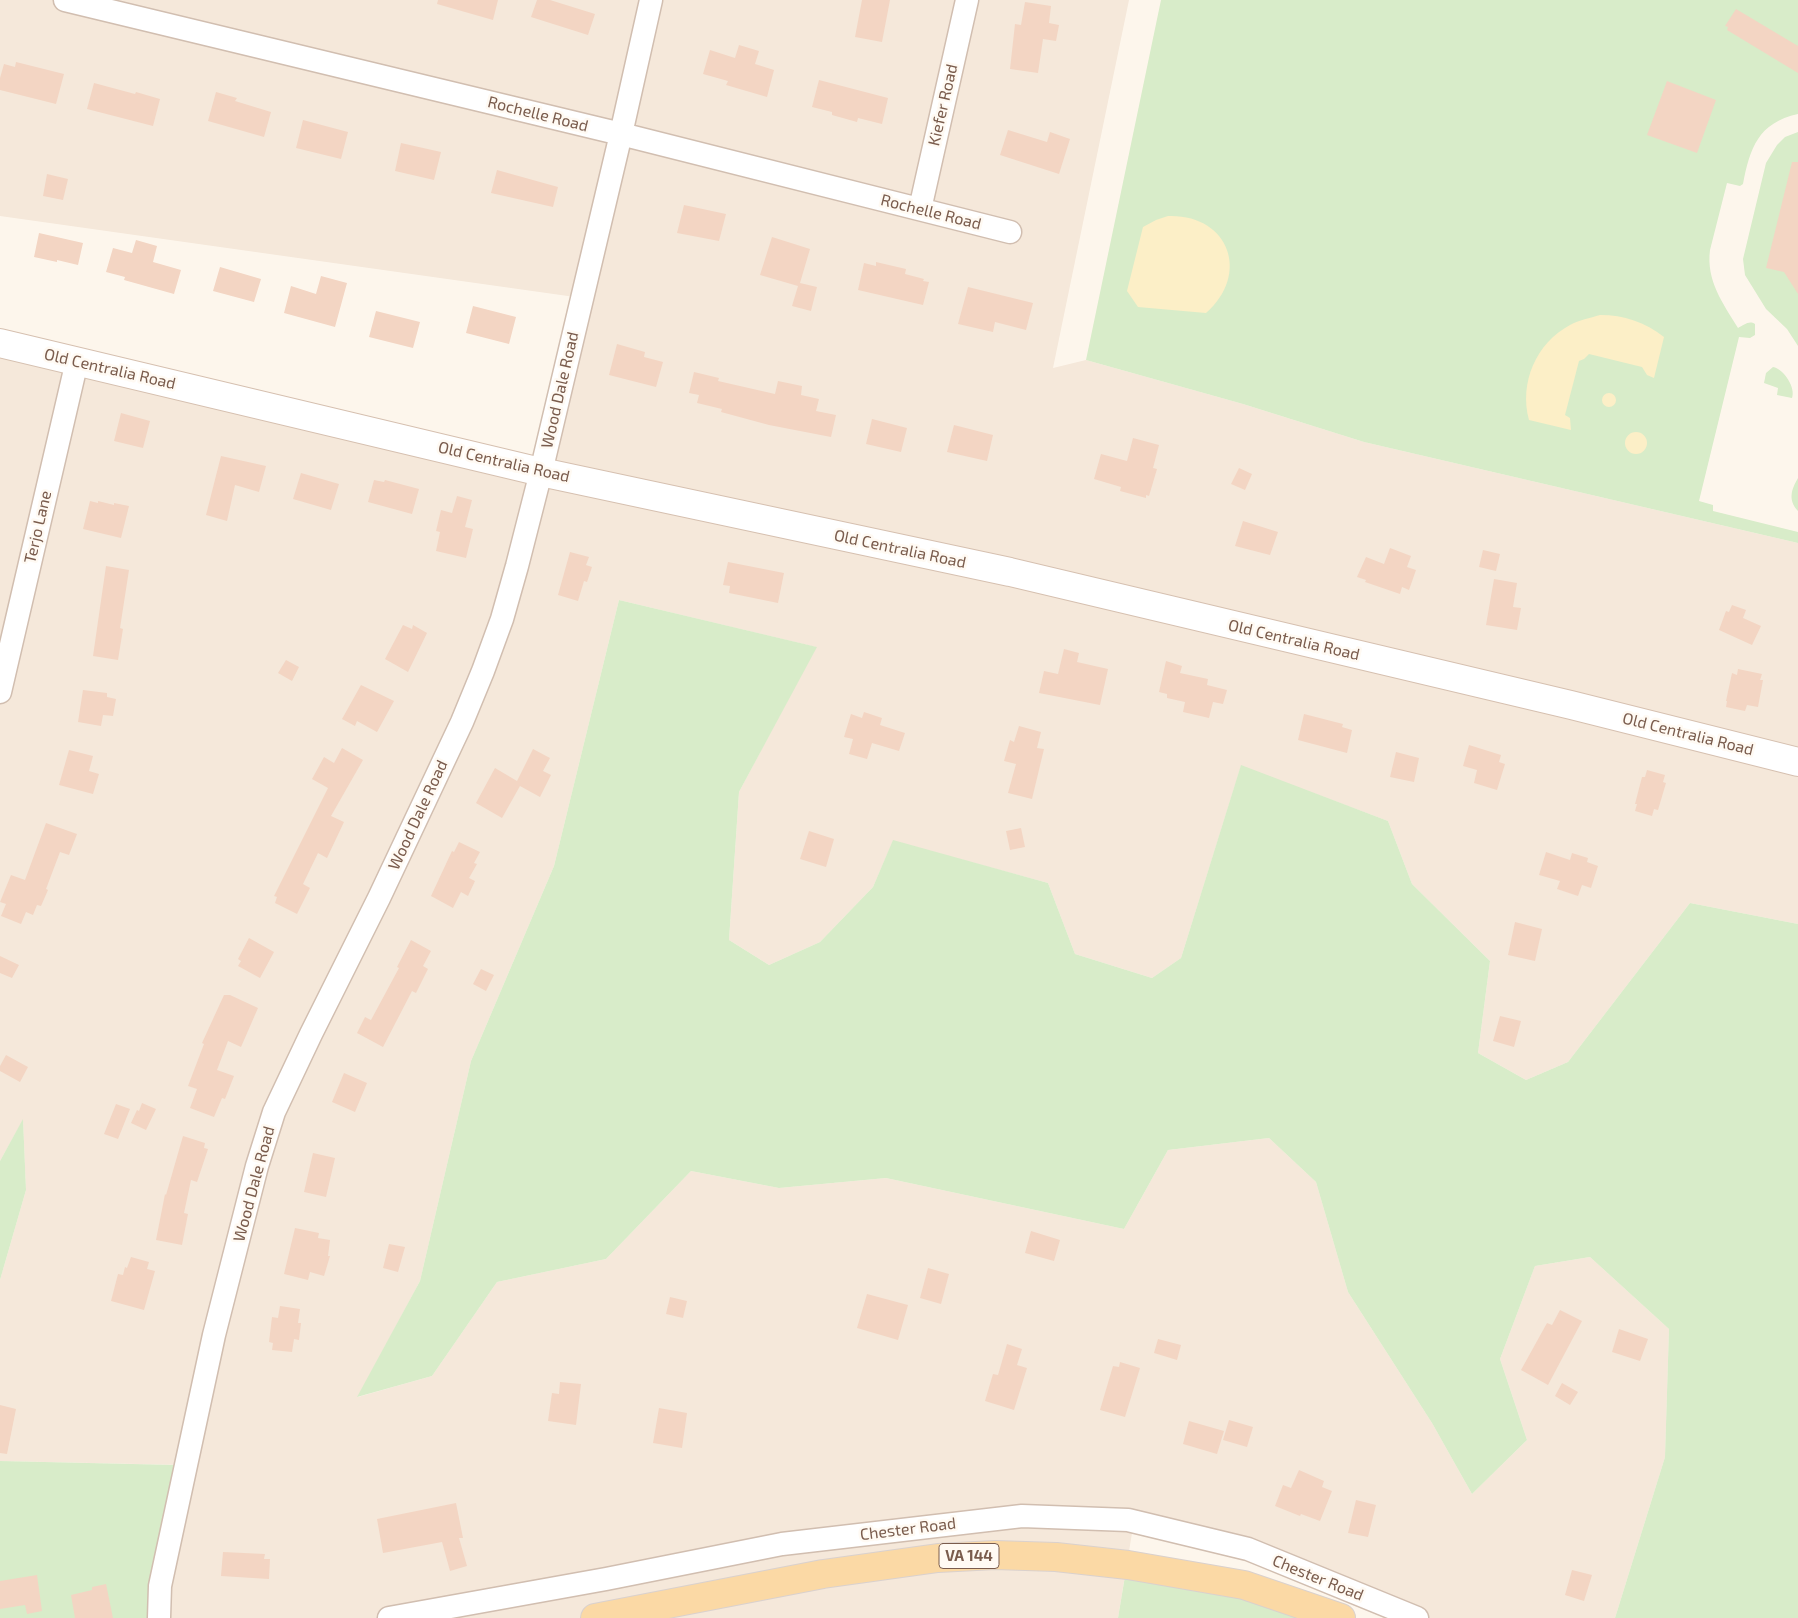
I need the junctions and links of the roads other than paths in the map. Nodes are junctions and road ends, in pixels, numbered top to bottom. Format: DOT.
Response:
graph roads {
  1 [pos="65,0"];
  2 [pos="651,0"];
  3 [pos="966,0"];
  4 [pos="621,134"];
  5 [pos="920,209"];
  6 [pos="1010,232"];
  7 [pos="0,343"];
  8 [pos="77,361"];
  9 [pos="541,472"];
  10 [pos="0,692"];
  11 [pos="1798,762"];
  12 [pos="1248,1549"];
  13 [pos="1244,1585"];
  14 [pos="159,1618"];
  15 [pos="389,1618"];
  16 [pos="595,1618"];
  17 [pos="1341,1618"];
  18 [pos="1417,1618"];
  1 -- 4 [label="street, Rochelle Road"];
  2 -- 4 [label="street, Wood Dale Road"];
  3 -- 5 [label="street, Kiefer Road"];
  4 -- 5 [label="street, Rochelle Road"];
  4 -- 9 [label="street, Wood Dale Road"];
  5 -- 6 [label="street, Rochelle Road"];
  7 -- 8 [label="street, Old Centralia Road"];
  8 -- 9 [label="street, Old Centralia Road"];
  8 -- 10 [label="street, Terjo Lane"];
  9 -- 11 [label="street, Old Centralia Road"];
  9 -- 14 [label="street, Wood Dale Road"];
  12 -- 13 [label="street"];
  12 -- 15 [label="street, Chester Road / VA 144"];
  12 -- 18 [label="street, Chester Road / VA 144"];
  13 -- 16 [label="main road, Chester Road / VA 144"];
  13 -- 17 [label="main road, Chester Road / VA 144"];
}
